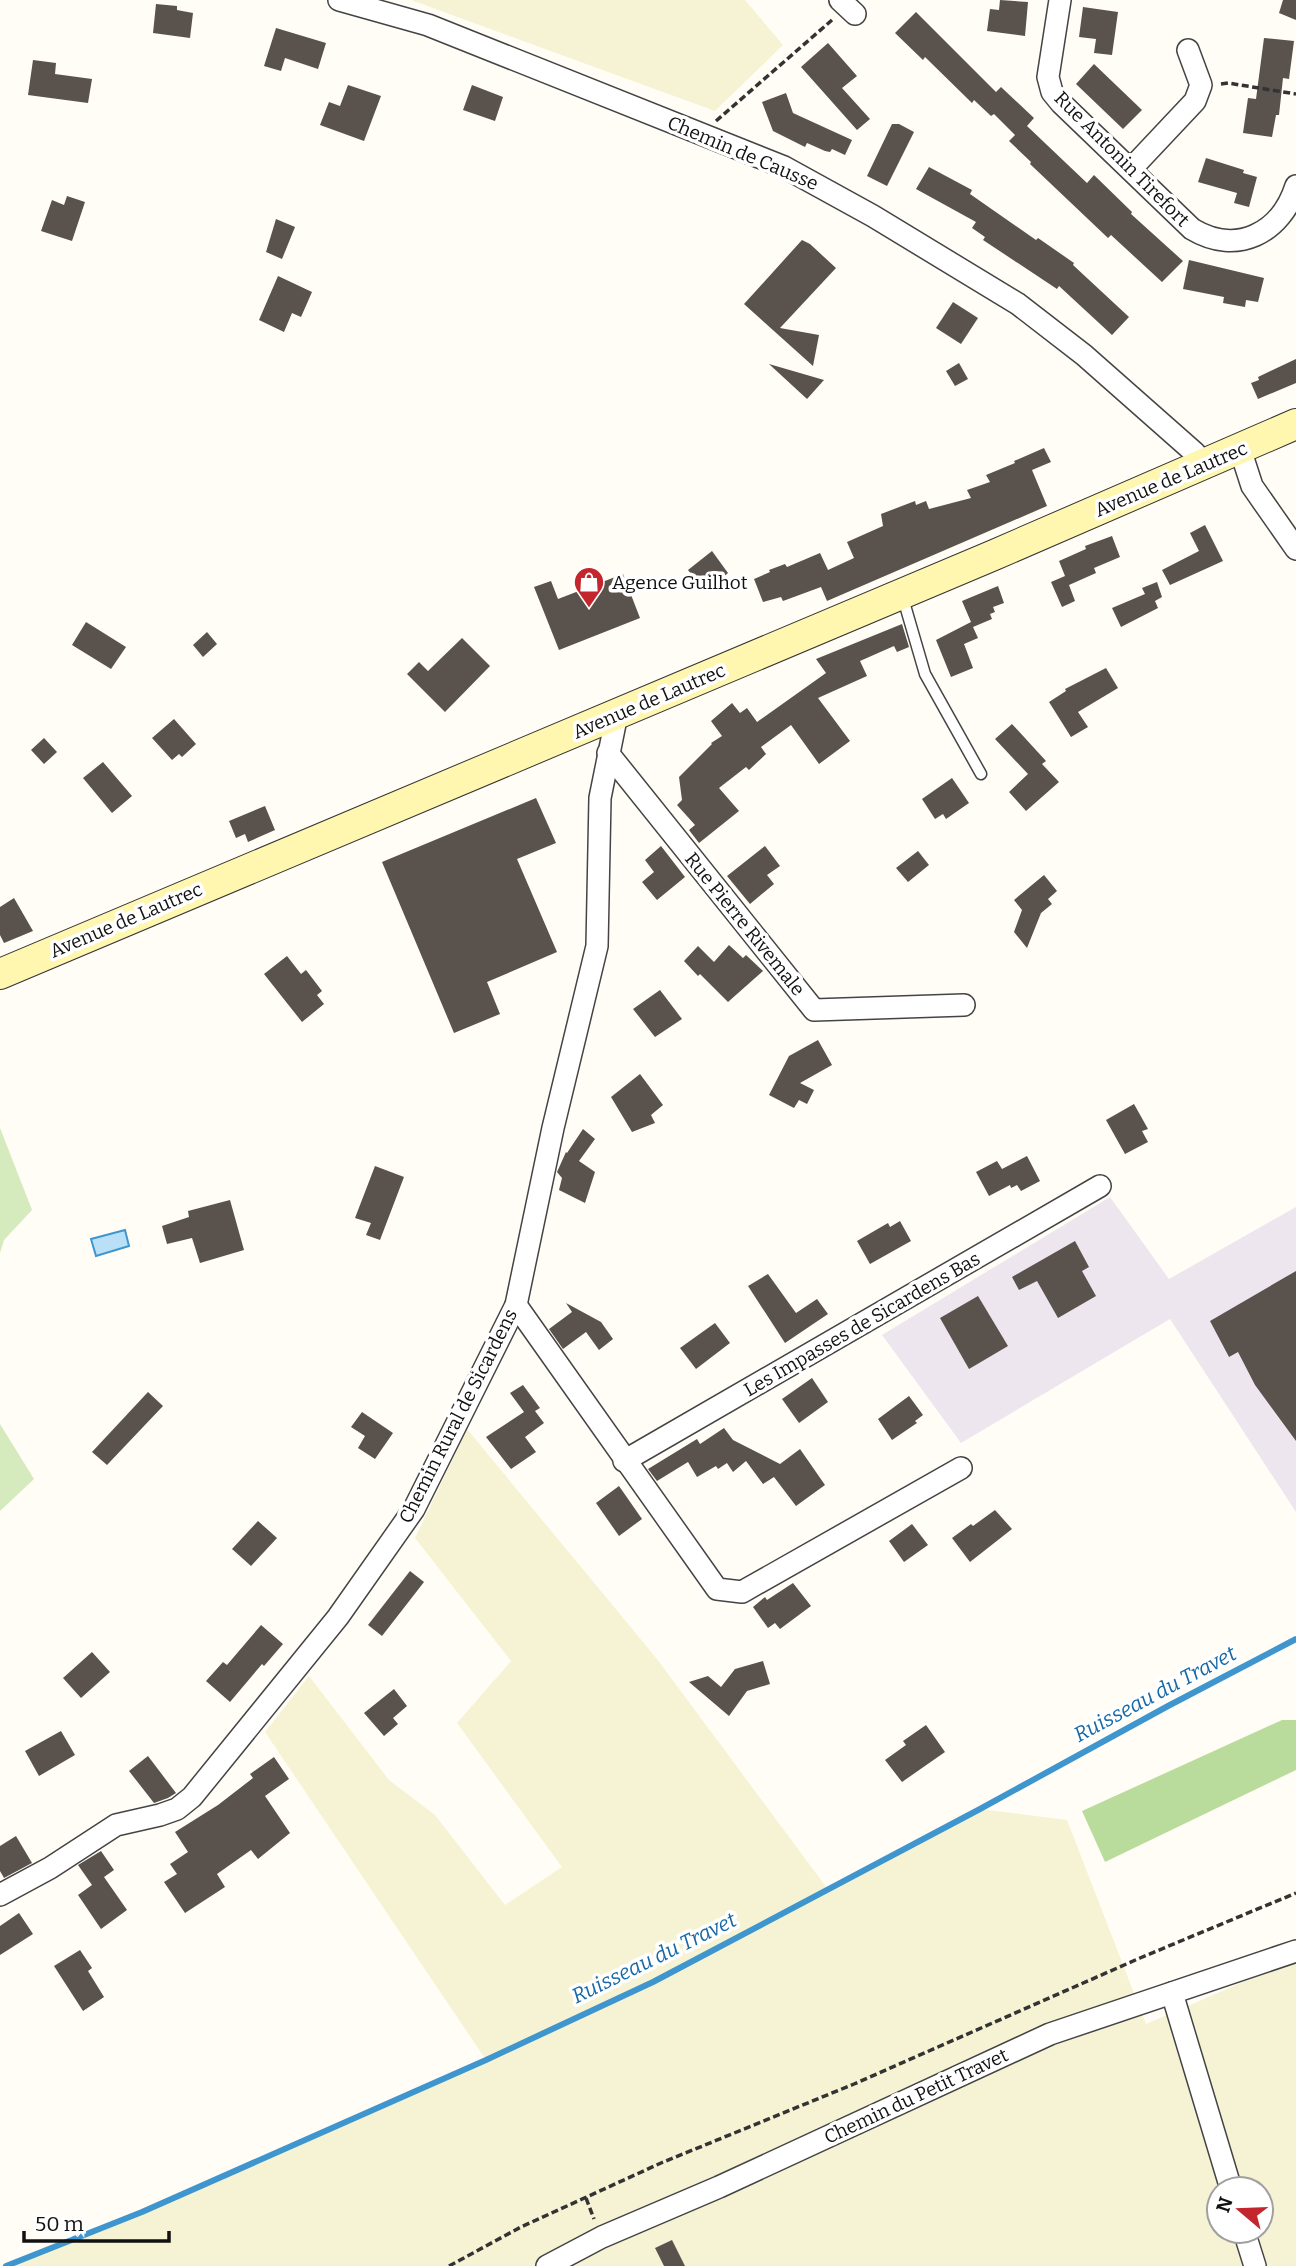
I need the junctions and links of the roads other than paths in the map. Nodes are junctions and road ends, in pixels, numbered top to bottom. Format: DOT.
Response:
graph roads {
  1 [pos="339,0"];
  2 [pos="1060,0"];
  3 [pos="1188,51"];
  4 [pos="1131,169"];
  5 [pos="1296,186"];
  6 [pos="1296,424"];
  7 [pos="1240,449"];
  8 [pos="1200,466"];
  9 [pos="1296,549"];
  10 [pos="902,594"];
  11 [pos="617,714"];
  12 [pos="608,753"];
  13 [pos="981,774"];
  14 [pos="0,974"];
  15 [pos="964,1005"];
  16 [pos="1100,1186"];
  17 [pos="516,1305"];
  18 [pos="624,1461"];
  19 [pos="961,1468"];
  20 [pos="0,1895"];
  21 [pos="1296,1951"];
  22 [pos="1172,1993"];
  23 [pos="1227,2175"];
  24 [pos="1248,2245"];
  25 [pos="547,2266"];
  26 [pos="1255,2266"];
  1 -- 8 [label="street, Chemin de Causse"];
  2 -- 4 [label="street, Rue Antonin Tirefort"];
  3 -- 4 [label="street"];
  4 -- 5 [label="street, Rue Antonin Tirefort"];
  6 -- 7 [label="main road, Avenue de Lautrec"];
  7 -- 8 [label="main road, Avenue de Lautrec"];
  7 -- 9 [label="street"];
  8 -- 10 [label="main road, Avenue de Lautrec"];
  10 -- 11 [label="main road, Avenue de Lautrec"];
  10 -- 13 [label="lane"];
  11 -- 12 [label="street, Chemin Rural de Sicardens"];
  11 -- 14 [label="main road, Avenue de Lautrec"];
  12 -- 15 [label="street, Rue Pierre Rivemale"];
  12 -- 17 [label="street, Chemin Rural de Sicardens"];
  16 -- 18 [label="street, Les Impasses de Sicardens Bas"];
  17 -- 18 [label="street"];
  17 -- 20 [label="street, Chemin Rural de Sicardens"];
  18 -- 19 [label="street"];
  21 -- 22 [label="street, Chemin du Petit Travet"];
  22 -- 23 [label="street"];
  22 -- 25 [label="street, Chemin du Petit Travet"];
  24 -- 26 [label="street"];
}
